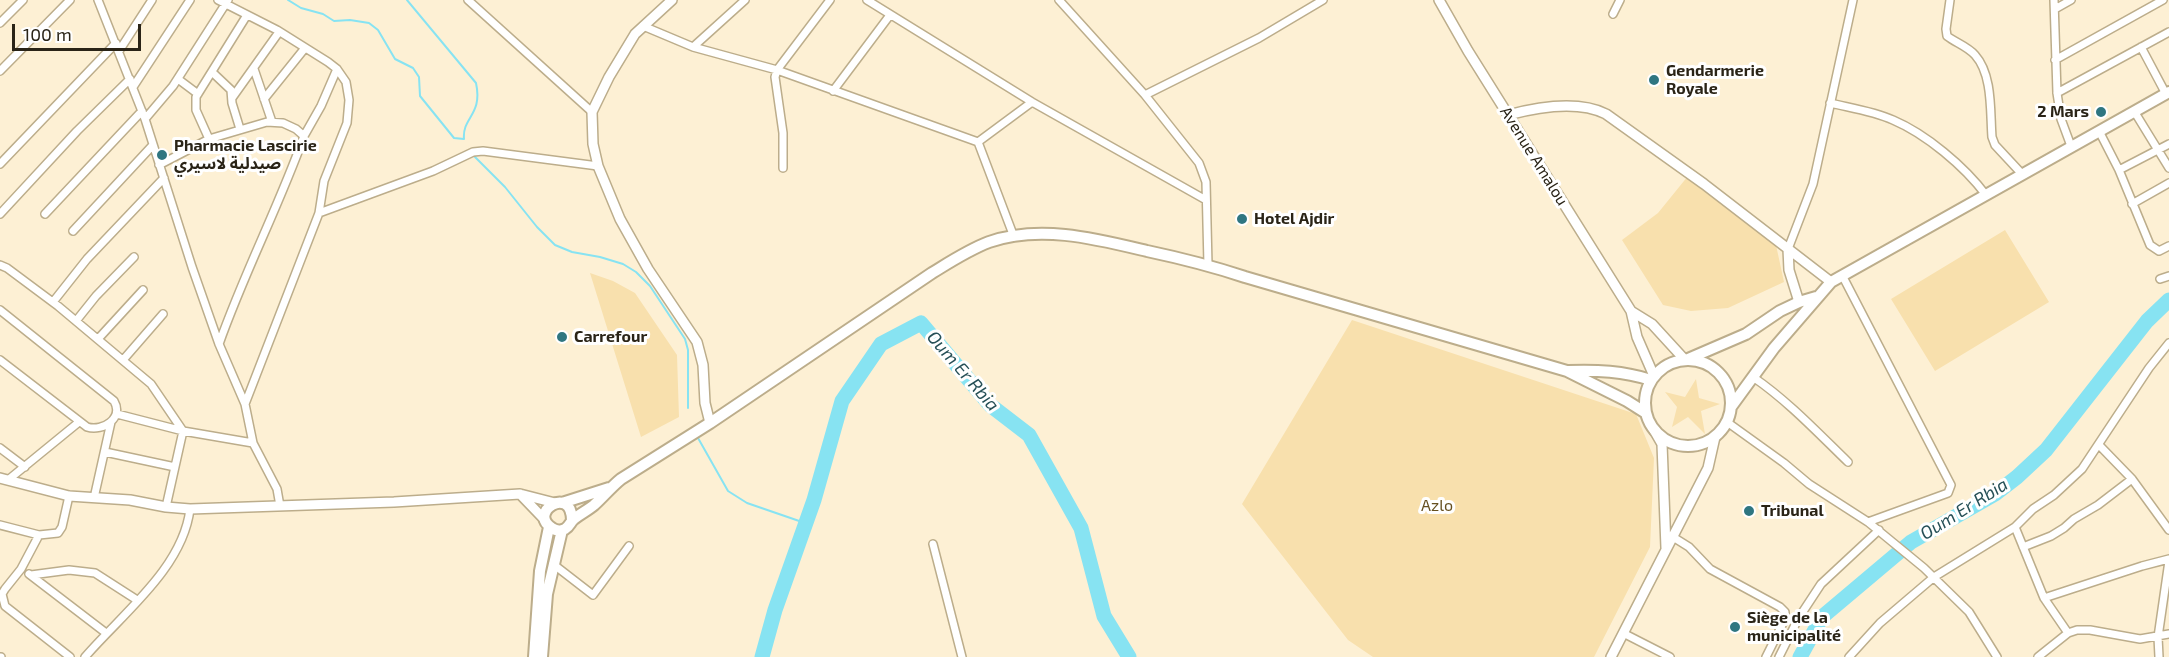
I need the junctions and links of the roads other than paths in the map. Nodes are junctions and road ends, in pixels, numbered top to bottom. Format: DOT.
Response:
graph roads {
  1 [pos="23,0"];
  2 [pos="70,0"];
  3 [pos="98,0"];
  4 [pos="152,0"];
  5 [pos="190,0"];
  6 [pos="468,0"];
  7 [pos="672,0"];
  8 [pos="745,0"];
  9 [pos="830,0"];
  10 [pos="867,0"];
  11 [pos="1059,0"];
  12 [pos="1323,0"];
  13 [pos="1439,0"];
  14 [pos="1620,0"];
  15 [pos="1853,0"];
  16 [pos="1950,0"];
  17 [pos="2054,0"];
  18 [pos="2071,0"];
  19 [pos="2163,0"];
  20 [pos="223,1"];
  21 [pos="2055,9"];
  22 [pos="1613,14"];
  23 [pos="248,15"];
  24 [pos="890,15"];
  25 [pos="0,23"];
  26 [pos="643,26"];
  27 [pos="279,32"];
  28 [pos="2169,32"];
  29 [pos="116,43"];
  30 [pos="693,47"];
  31 [pos="305,48"];
  32 [pos="2140,48"];
  33 [pos="119,51"];
  34 [pos="2055,60"];
  35 [pos="254,69"];
  36 [pos="337,69"];
  37 [pos="777,70"];
  38 [pos="0,71"];
  39 [pos="212,72"];
  40 [pos="130,79"];
  41 [pos="178,79"];
  42 [pos="134,87"];
  43 [pos="833,92"];
  44 [pos="2057,93"];
  45 [pos="2168,93"];
  46 [pos="198,94"];
  47 [pos="1145,95"];
  48 [pos="232,98"];
  49 [pos="264,99"];
  50 [pos="1032,102"];
  51 [pos="1830,103"];
  52 [pos="142,111"];
  53 [pos="2134,111"];
  54 [pos="592,112"];
  55 [pos="1508,115"];
  56 [pos="145,119"];
  57 [pos="272,122"];
  58 [pos="240,129"];
  59 [pos="2099,130"];
  60 [pos="304,136"];
  61 [pos="209,139"];
  62 [pos="978,142"];
  63 [pos="2169,144"];
  64 [pos="153,146"];
  65 [pos="2071,146"];
  66 [pos="2157,151"];
  67 [pos="0,164"];
  68 [pos="159,165"];
  69 [pos="598,166"];
  70 [pos="783,168"];
  71 [pos="2169,168"];
  72 [pos="2119,170"];
  73 [pos="2022,174"];
  74 [pos="164,178"];
  75 [pos="2169,183"];
  76 [pos="1986,195"];
  77 [pos="1206,200"];
  78 [pos="2132,204"];
  79 [pos="319,213"];
  80 [pos="0,214"];
  81 [pos="45,214"];
  82 [pos="73,231"];
  83 [pos="1014,237"];
  84 [pos="2169,246"];
  85 [pos="1788,249"];
  86 [pos="134,256"];
  87 [pos="0,265"];
  88 [pos="1208,265"];
  89 [pos="1842,275"];
  90 [pos="2169,276"];
  91 [pos="2160,279"];
  92 [pos="1831,282"];
  93 [pos="143,290"];
  94 [pos="1816,297"];
  95 [pos="53,302"];
  96 [pos="1799,302"];
  97 [pos="0,310"];
  98 [pos="1631,311"];
  99 [pos="163,314"];
  100 [pos="76,321"];
  101 [pos="98,339"];
  102 [pos="2169,343"];
  103 [pos="219,344"];
  104 [pos="1686,359"];
  105 [pos="0,360"];
  106 [pos="123,360"];
  107 [pos="1567,371"];
  108 [pos="1753,377"];
  109 [pos="1652,378"];
  110 [pos="245,404"];
  111 [pos="1731,407"];
  112 [pos="1646,413"];
  113 [pos="114,417"];
  114 [pos="79,422"];
  115 [pos="1727,422"];
  116 [pos="710,423"];
  117 [pos="1654,430"];
  118 [pos="183,431"];
  119 [pos="1715,437"];
  120 [pos="253,442"];
  121 [pos="2099,445"];
  122 [pos="0,448"];
  123 [pos="105,452"];
  124 [pos="1848,462"];
  125 [pos="25,466"];
  126 [pos="175,467"];
  127 [pos="4,479"];
  128 [pos="2132,479"];
  129 [pos="609,488"];
  130 [pos="520,494"];
  131 [pos="69,496"];
  132 [pos="94,498"];
  133 [pos="558,503"];
  134 [pos="280,506"];
  135 [pos="166,507"];
  136 [pos="190,509"];
  137 [pos="572,520"];
  138 [pos="1868,522"];
  139 [pos="547,524"];
  140 [pos="0,525"];
  141 [pos="2014,528"];
  142 [pos="562,530"];
  143 [pos="2169,530"];
  144 [pos="1881,532"];
  145 [pos="39,535"];
  146 [pos="1672,537"];
  147 [pos="933,544"];
  148 [pos="629,546"];
  149 [pos="2023,547"];
  150 [pos="1666,550"];
  151 [pos="2169,560"];
  152 [pos="554,564"];
  153 [pos="21,569"];
  154 [pos="31,575"];
  155 [pos="1934,577"];
  156 [pos="2044,598"];
  157 [pos="137,600"];
  158 [pos="106,633"];
  159 [pos="1623,633"];
  160 [pos="2068,633"];
  161 [pos="2169,634"];
  162 [pos="2158,637"];
  163 [pos="2040,656"];
  164 [pos="70,657"];
  165 [pos="85,657"];
  166 [pos="534,657"];
  167 [pos="542,657"];
  168 [pos="962,657"];
  169 [pos="1611,657"];
  170 [pos="1670,657"];
  171 [pos="1766,657"];
  172 [pos="1779,657"];
  173 [pos="1849,657"];
  174 [pos="1997,657"];
  175 [pos="2159,657"];
  1 -- 25 [label="street"];
  2 -- 38 [label="street"];
  3 -- 29 [label="street"];
  4 -- 33 [label="street"];
  5 -- 42 [label="street"];
  6 -- 54 [label="street"];
  7 -- 26 [label="street"];
  8 -- 30 [label="street"];
  9 -- 37 [label="street"];
  10 -- 24 [label="street"];
  11 -- 47 [label="street"];
  12 -- 47 [label="street"];
  13 -- 55 [label="street, Avenue Amalou"];
  14 -- 22 [label="street"];
  15 -- 51 [label="street"];
  16 -- 73 [label="street"];
  17 -- 21 [label="street"];
  18 -- 21 [label="street"];
  19 -- 34 [label="street"];
  20 -- 23 [label="street"];
  20 -- 41 [label="street"];
  21 -- 34 [label="street"];
  23 -- 27 [label="street"];
  23 -- 39 [label="street"];
  24 -- 43 [label="street"];
  24 -- 50 [label="street"];
  26 -- 30 [label="street"];
  26 -- 54 [label="street"];
  27 -- 31 [label="street"];
  27 -- 35 [label="street"];
  28 -- 32 [label="street"];
  29 -- 33 [label="street"];
  29 -- 67 [label="street"];
  30 -- 37 [label="street"];
  31 -- 36 [label="street"];
  31 -- 49 [label="street"];
  32 -- 44 [label="street"];
  32 -- 45 [label="street"];
  33 -- 40 [label="street"];
  34 -- 44 [label="street"];
  35 -- 48 [label="street"];
  35 -- 49 [label="street"];
  36 -- 60 [label="street"];
  36 -- 79 [label="street"];
  37 -- 43 [label="street"];
  37 -- 70 [label="street"];
  39 -- 46 [label="street"];
  39 -- 48 [label="street"];
  40 -- 42 [label="street"];
  40 -- 80 [label="street"];
  41 -- 46 [label="street"];
  41 -- 56 [label="street"];
  42 -- 52 [label="street"];
  43 -- 62 [label="street"];
  44 -- 65 [label="street"];
  45 -- 53 [label="main road"];
  46 -- 61 [label="street"];
  47 -- 77 [label="street"];
  48 -- 58 [label="street"];
  49 -- 57 [label="street"];
  50 -- 62 [label="street"];
  50 -- 77 [label="street"];
  51 -- 76 [label="street"];
  51 -- 85 [label="street"];
  52 -- 56 [label="street"];
  52 -- 81 [label="street"];
  53 -- 59 [label="main road"];
  53 -- 66 [label="street"];
  54 -- 69 [label="street"];
  55 -- 85 [label="street"];
  55 -- 98 [label="street, Avenue Amalou"];
  56 -- 64 [label="street"];
  57 -- 58 [label="street"];
  57 -- 60 [label="street"];
  58 -- 61 [label="street"];
  59 -- 65 [label="main road"];
  59 -- 72 [label="street"];
  60 -- 103 [label="street"];
  61 -- 68 [label="street"];
  62 -- 83 [label="street"];
  63 -- 66 [label="street"];
  64 -- 68 [label="street"];
  64 -- 82 [label="street"];
  65 -- 73 [label="main road"];
  66 -- 71 [label="street"];
  66 -- 72 [label="street"];
  68 -- 74 [label="street"];
  69 -- 79 [label="street"];
  69 -- 116 [label="street"];
  72 -- 78 [label="street"];
  73 -- 76 [label="main road"];
  74 -- 95 [label="street"];
  74 -- 103 [label="street"];
  75 -- 78 [label="street"];
  76 -- 89 [label="main road"];
  77 -- 88 [label="street"];
  78 -- 84 [label="street"];
  79 -- 110 [label="street"];
  83 -- 88 [label="main road"];
  83 -- 116 [label="main road"];
  85 -- 92 [label="street"];
  85 -- 96 [label="street"];
  86 -- 100 [label="street"];
  87 -- 95 [label="street"];
  88 -- 107 [label="main road"];
  89 -- 92 [label="main road"];
  89 -- 138 [label="street"];
  90 -- 91 [label="street"];
  92 -- 94 [label="main road"];
  93 -- 101 [label="street"];
  94 -- 96 [label="main road"];
  94 -- 108 [label="main road"];
  95 -- 100 [label="street"];
  96 -- 104 [label="main road"];
  97 -- 113 [label="street"];
  98 -- 104 [label="street"];
  98 -- 109 [label="street"];
  99 -- 106 [label="street"];
  100 -- 101 [label="street"];
  101 -- 106 [label="street"];
  102 -- 121 [label="street"];
  103 -- 110 [label="street"];
  104 -- 109 [label="main road"];
  104 -- 111 [label="main road"];
  105 -- 114 [label="street"];
  106 -- 118 [label="street"];
  107 -- 109 [label="main road"];
  107 -- 112 [label="main road"];
  108 -- 111 [label="main road"];
  108 -- 124 [label="street"];
  109 -- 112 [label="main road"];
  110 -- 120 [label="street"];
  111 -- 115 [label="main road"];
  112 -- 117 [label="main road"];
  113 -- 114 [label="street"];
  113 -- 118 [label="street"];
  113 -- 123 [label="street"];
  114 -- 125 [label="street"];
  115 -- 119 [label="main road"];
  115 -- 138 [label="street"];
  116 -- 129 [label="main road"];
  117 -- 119 [label="main road"];
  117 -- 150 [label="street"];
  118 -- 120 [label="street"];
  118 -- 126 [label="street"];
  119 -- 146 [label="street"];
  120 -- 134 [label="street"];
  121 -- 128 [label="street"];
  121 -- 141 [label="street"];
  122 -- 125 [label="street"];
  123 -- 126 [label="street"];
  123 -- 132 [label="street"];
  125 -- 127 [label="street"];
  126 -- 135 [label="street"];
  127 -- 131 [label="street"];
  128 -- 143 [label="street"];
  128 -- 149 [label="street"];
  129 -- 133 [label="main road"];
  129 -- 137 [label="main road"];
  130 -- 133 [label="street"];
  130 -- 134 [label="street"];
  130 -- 139 [label="street"];
  131 -- 132 [label="street"];
  131 -- 145 [label="street"];
  132 -- 135 [label="street"];
  133 -- 137 [label="main road"];
  133 -- 139 [label="main road"];
  134 -- 136 [label="street"];
  135 -- 136 [label="street"];
  136 -- 157 [label="street"];
  137 -- 142 [label="main road"];
  138 -- 144 [label="street"];
  139 -- 142 [label="main road"];
  139 -- 166 [label="main road"];
  140 -- 145 [label="street"];
  141 -- 149 [label="street"];
  141 -- 155 [label="street"];
  142 -- 152 [label="main road"];
  144 -- 155 [label="street"];
  144 -- 172 [label="street"];
  145 -- 153 [label="street"];
  146 -- 150 [label="street"];
  146 -- 171 [label="street"];
  147 -- 168 [label="street"];
  148 -- 152 [label="street"];
  149 -- 156 [label="street"];
  150 -- 159 [label="street"];
  151 -- 156 [label="street"];
  151 -- 162 [label="street"];
  152 -- 167 [label="main road"];
  153 -- 154 [label="street"];
  153 -- 164 [label="street"];
  154 -- 157 [label="street"];
  154 -- 158 [label="street"];
  155 -- 173 [label="street"];
  155 -- 174 [label="street"];
  156 -- 160 [label="street"];
  157 -- 158 [label="street"];
  158 -- 165 [label="street"];
  159 -- 169 [label="street"];
  159 -- 170 [label="street"];
  160 -- 162 [label="street"];
  160 -- 163 [label="street"];
  161 -- 162 [label="street"];
  162 -- 175 [label="street"];
}
